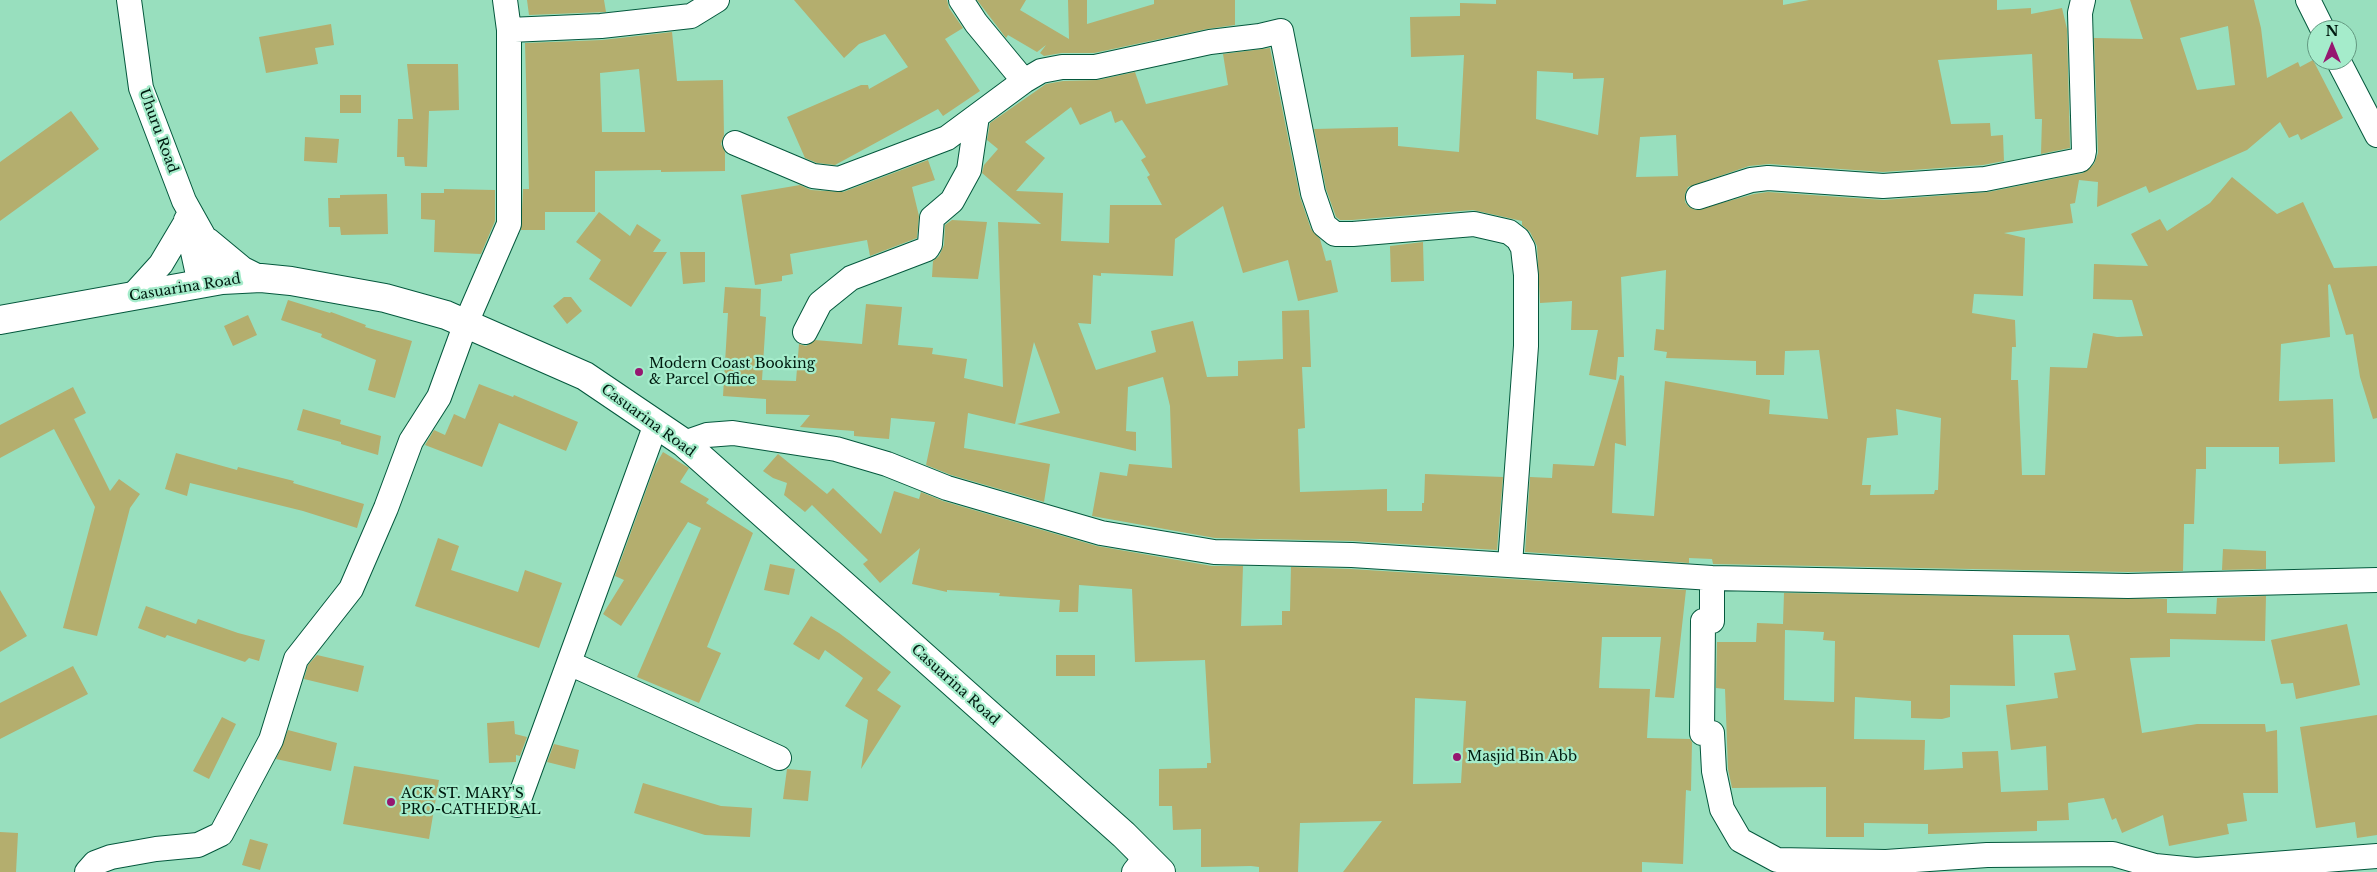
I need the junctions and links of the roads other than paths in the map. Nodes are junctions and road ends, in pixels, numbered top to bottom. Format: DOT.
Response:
graph roads {
  1 [pos="129,0"];
  2 [pos="505,0"];
  3 [pos="717,0"];
  4 [pos="962,0"];
  5 [pos="2082,0"];
  6 [pos="2308,0"];
  7 [pos="2318,20"];
  8 [pos="509,30"];
  9 [pos="2343,70"];
  10 [pos="1024,80"];
  11 [pos="977,116"];
  12 [pos="2377,135"];
  13 [pos="735,143"];
  14 [pos="1698,197"];
  15 [pos="191,219"];
  16 [pos="261,278"];
  17 [pos="211,282"];
  18 [pos="132,296"];
  19 [pos="0,320"];
  20 [pos="466,323"];
  21 [pos="805,332"];
  22 [pos="656,424"];
  23 [pos="684,443"];
  24 [pos="1510,564"];
  25 [pos="1712,578"];
  26 [pos="2377,580"];
  27 [pos="568,663"];
  28 [pos="780,758"];
  29 [pos="517,805"];
  30 [pos="2377,856"];
  31 [pos="1147,867"];
  32 [pos="87,872"];
  1 -- 15 [label="street, Uhuru Road"];
  2 -- 8 [label="street"];
  3 -- 8 [label="street"];
  4 -- 10 [label="street"];
  5 -- 14 [label="street"];
  6 -- 7 [label="street"];
  8 -- 20 [label="street"];
  9 -- 12 [label="street"];
  10 -- 11 [label="street"];
  10 -- 24 [label="street"];
  11 -- 13 [label="street"];
  11 -- 21 [label="street"];
  15 -- 16 [label="street"];
  15 -- 17 [label="street, Uhuru Road"];
  15 -- 18 [label="street"];
  16 -- 17 [label="street, Casuarina Road"];
  16 -- 20 [label="street, Casuarina Road"];
  17 -- 18 [label="street, Casuarina Road"];
  18 -- 19 [label="street, Casuarina Road"];
  20 -- 22 [label="street, Casuarina Road"];
  20 -- 32 [label="street"];
  22 -- 23 [label="street, Casuarina Road"];
  22 -- 27 [label="street"];
  23 -- 24 [label="street"];
  23 -- 31 [label="street, Casuarina Road"];
  24 -- 25 [label="street"];
  25 -- 26 [label="street"];
  25 -- 30 [label="street"];
  27 -- 28 [label="street"];
  27 -- 29 [label="street"];
}
